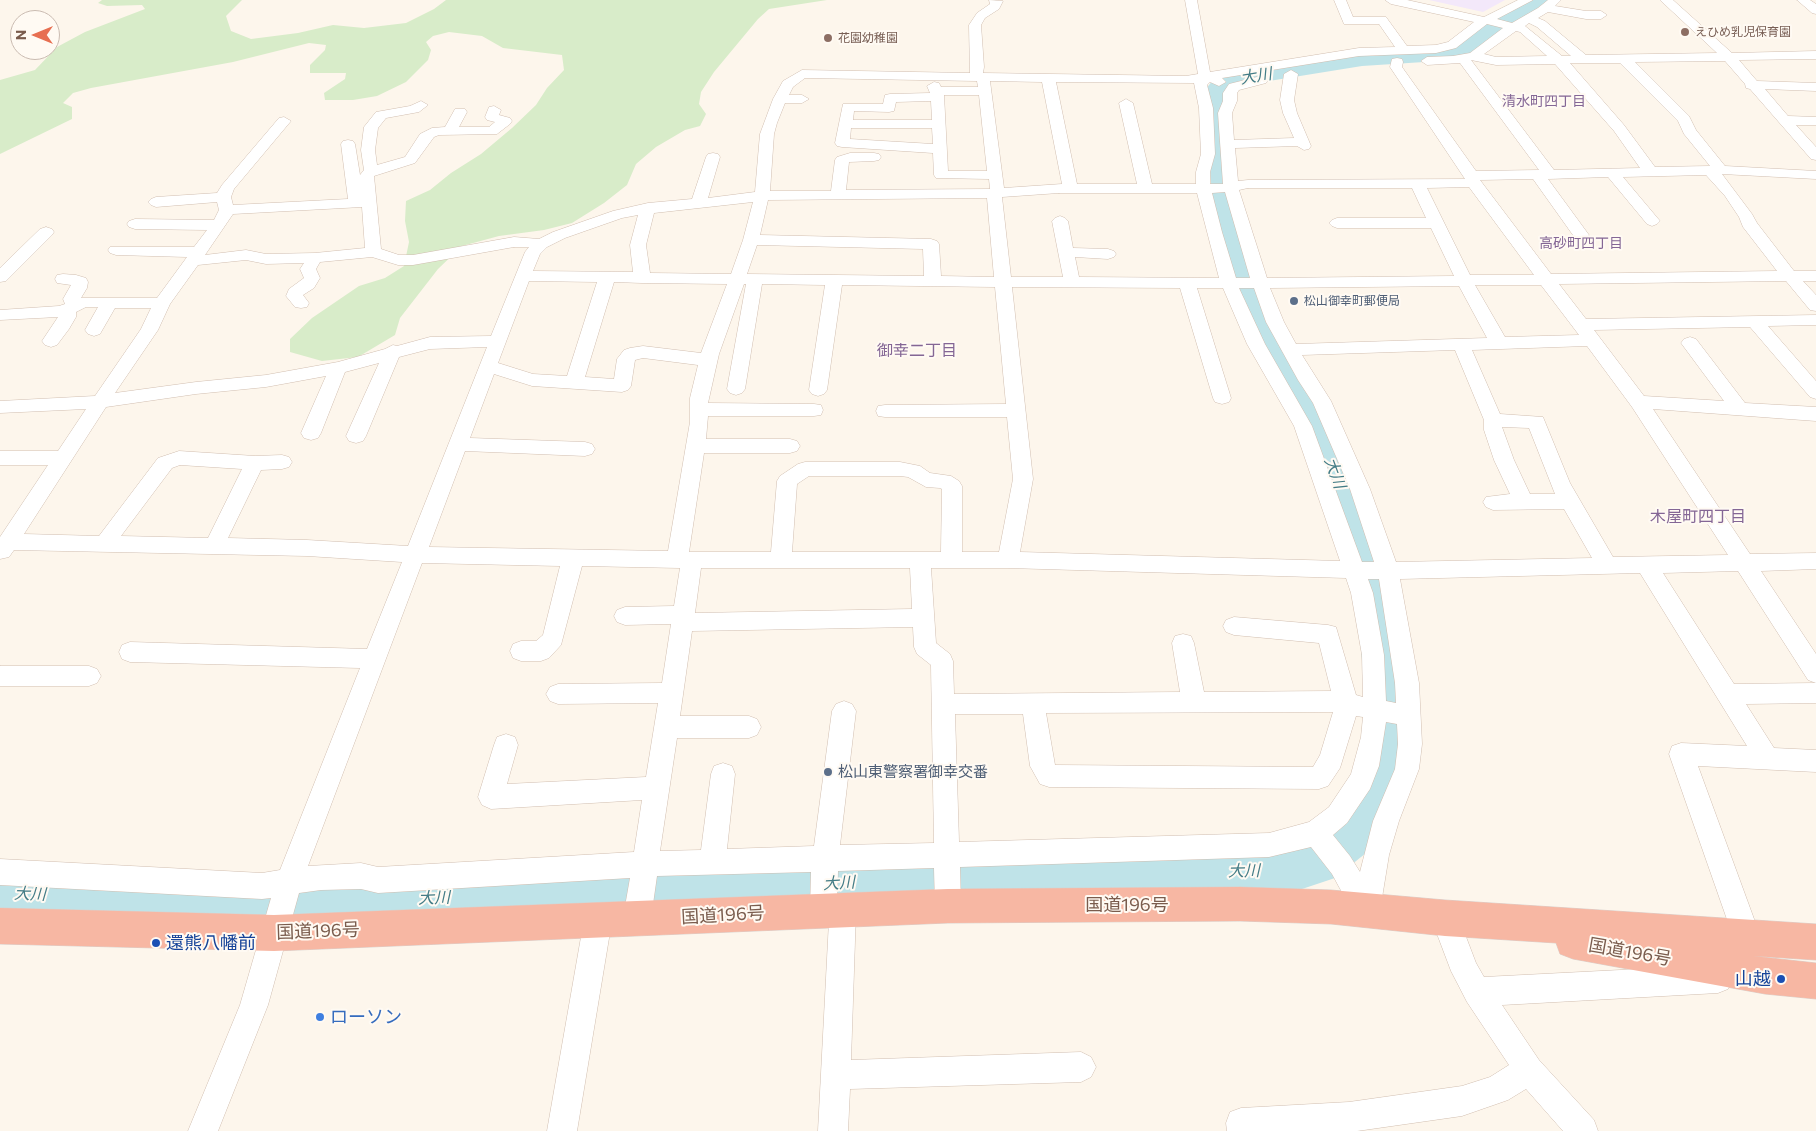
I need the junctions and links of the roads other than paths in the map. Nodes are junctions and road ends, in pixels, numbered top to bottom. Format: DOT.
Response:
graph roads {
  1 [pos="995,0"];
  2 [pos="1191,0"];
  3 [pos="1340,0"];
  4 [pos="1392,0"];
  5 [pos="1527,0"];
  6 [pos="1666,0"];
  7 [pos="1803,0"];
  8 [pos="1551,4"];
  9 [pos="1816,10"];
  10 [pos="1586,15"];
  11 [pos="1602,15"];
  12 [pos="1530,19"];
  13 [pos="1489,20"];
  14 [pos="1512,25"];
  15 [pos="1597,27"];
  16 [pos="1816,55"];
  17 [pos="1400,56"];
  18 [pos="1728,56"];
  19 [pos="1469,57"];
  20 [pos="1623,58"];
  21 [pos="1559,60"];
  22 [pos="1584,60"];
  23 [pos="1291,74"];
  24 [pos="1048,77"];
  25 [pos="1211,79"];
  26 [pos="981,81"];
  27 [pos="1752,85"];
  28 [pos="1232,86"];
  29 [pos="1816,87"];
  30 [pos="935,88"];
  31 [pos="780,99"];
  32 [pos="802,99"];
  33 [pos="1126,103"];
  34 [pos="421,104"];
  35 [pos="494,110"];
  36 [pos="460,112"];
  37 [pos="1783,120"];
  38 [pos="284,121"];
  39 [pos="1816,121"];
  40 [pos="846,124"];
  41 [pos="939,124"];
  42 [pos="450,132"];
  43 [pos="348,144"];
  44 [pos="1227,144"];
  45 [pos="941,149"];
  46 [pos="1813,149"];
  47 [pos="865,153"];
  48 [pos="713,158"];
  49 [pos="371,171"];
  50 [pos="1716,171"];
  51 [pos="1651,172"];
  52 [pos="1612,173"];
  53 [pos="1544,174"];
  54 [pos="995,175"];
  55 [pos="1816,175"];
  56 [pos="1472,179"];
  57 [pos="1417,183"];
  58 [pos="1145,188"];
  59 [pos="1206,188"];
  60 [pos="1228,188"];
  61 [pos="1070,189"];
  62 [pos="996,193"];
  63 [pos="838,195"];
  64 [pos="762,196"];
  65 [pos="156,202"];
  66 [pos="363,202"];
  67 [pos="699,202"];
  68 [pos="225,203"];
  69 [pos="648,208"];
  70 [pos="1652,221"];
  71 [pos="1060,222"];
  72 [pos="1337,223"];
  73 [pos="1436,223"];
  74 [pos="135,224"];
  75 [pos="217,225"];
  76 [pos="46,232"];
  77 [pos="1582,235"];
  78 [pos="751,240"];
  79 [pos="298,241"];
  80 [pos="541,244"];
  81 [pos="116,250"];
  82 [pos="373,252"];
  83 [pos="1066,252"];
  84 [pos="1108,254"];
  85 [pos="194,257"];
  86 [pos="315,258"];
  87 [pos="298,259"];
  88 [pos="523,276"];
  89 [pos="1791,276"];
  90 [pos="1816,276"];
  91 [pos="0,277"];
  92 [pos="607,277"];
  93 [pos="642,278"];
  94 [pos="63,279"];
  95 [pos="746,279"];
  96 [pos="834,280"];
  97 [pos="1464,280"];
  98 [pos="1547,280"];
  99 [pos="933,282"];
  100 [pos="1003,282"];
  101 [pos="1072,283"];
  102 [pos="1187,283"];
  103 [pos="1231,283"];
  104 [pos="1256,283"];
  105 [pos="110,302"];
  106 [pos="162,303"];
  107 [pos="301,303"];
  108 [pos="1816,306"];
  109 [pos="70,307"];
  110 [pos="0,315"];
  111 [pos="1816,320"];
  112 [pos="1754,321"];
  113 [pos="1582,325"];
  114 [pos="94,330"];
  115 [pos="1593,340"];
  116 [pos="51,341"];
  117 [pos="499,341"];
  118 [pos="1499,342"];
  119 [pos="1690,343"];
  120 [pos="1461,344"];
  121 [pos="1291,350"];
  122 [pos="394,351"];
  123 [pos="708,360"];
  124 [pos="489,366"];
  125 [pos="338,368"];
  126 [pos="518,376"];
  127 [pos="574,382"];
  128 [pos="1238,385"];
  129 [pos="481,387"];
  130 [pos="736,389"];
  131 [pos="818,390"];
  132 [pos="1816,393"];
  133 [pos="100,402"];
  134 [pos="1639,402"];
  135 [pos="0,407"];
  136 [pos="1738,408"];
  137 [pos="699,409"];
  138 [pos="814,410"];
  139 [pos="1016,410"];
  140 [pos="885,411"];
  141 [pos="1816,414"];
  142 [pos="1493,420"];
  143 [pos="311,433"];
  144 [pos="356,436"];
  145 [pos="458,444"];
  146 [pos="695,446"];
  147 [pos="790,446"];
  148 [pos="572,454"];
  149 [pos="0,458"];
  150 [pos="62,458"];
  151 [pos="282,462"];
  152 [pos="255,463"];
  153 [pos="1569,501"];
  154 [pos="1493,502"];
  155 [pos="1523,502"];
  156 [pos="104,544"];
  157 [pos="214,546"];
  158 [pos="3,548"];
  159 [pos="417,555"];
  160 [pos="573,558"];
  161 [pos="685,560"];
  162 [pos="781,560"];
  163 [pos="920,560"];
  164 [pos="951,560"];
  165 [pos="1008,560"];
  166 [pos="1816,562"];
  167 [pos="1744,563"];
  168 [pos="1608,566"];
  169 [pos="1647,566"];
  170 [pos="1371,571"];
  171 [pos="625,616"];
  172 [pos="683,618"];
  173 [pos="923,618"];
  174 [pos="1234,626"];
  175 [pos="1184,643"];
  176 [pos="522,651"];
  177 [pos="130,652"];
  178 [pos="376,659"];
  179 [pos="1816,673"];
  180 [pos="0,676"];
  181 [pos="88,676"];
  182 [pos="672,693"];
  183 [pos="1816,693"];
  184 [pos="558,694"];
  185 [pos="1727,694"];
  186 [pos="1194,702"];
  187 [pos="943,704"];
  188 [pos="1032,704"];
  189 [pos="1346,704"];
  190 [pos="844,711"];
  191 [pos="1391,713"];
  192 [pos="667,727"];
  193 [pos="749,727"];
  194 [pos="506,744"];
  195 [pos="1768,759"];
  196 [pos="1816,761"];
  197 [pos="723,774"];
  198 [pos="657,788"];
  199 [pos="1320,837"];
  200 [pos="946,857"];
  201 [pos="713,862"];
  202 [pos="825,863"];
  203 [pos="0,872"];
  204 [pos="641,891"];
  205 [pos="947,899"];
  206 [pos="282,906"];
  207 [pos="830,906"];
  208 [pos="1367,910"];
  209 [pos="1445,918"];
  210 [pos="598,920"];
  211 [pos="0,926"];
  212 [pos="1747,938"];
  213 [pos="1816,942"];
  214 [pos="1765,976"];
  215 [pos="1816,981"];
  216 [pos="1477,992"];
  217 [pos="1081,1067"];
  218 [pos="1529,1070"];
  219 [pos="837,1075"];
  220 [pos="203,1131"];
  221 [pos="562,1131"];
  222 [pos="833,1131"];
  223 [pos="1242,1131"];
  224 [pos="1583,1131"];
  1 -- 26 [label="street"];
  2 -- 25 [label="street"];
  3 -- 17 [label="street"];
  4 -- 13 [label="street"];
  5 -- 13 [label="street"];
  6 -- 18 [label="street"];
  7 -- 9 [label="street"];
  8 -- 10 [label="street"];
  8 -- 12 [label="street"];
  10 -- 11 [label="street"];
  10 -- 15 [label="street"];
  12 -- 14 [label="street"];
  12 -- 22 [label="street"];
  13 -- 14 [label="street"];
  13 -- 17 [label="street"];
  14 -- 19 [label="street"];
  14 -- 21 [label="street"];
  16 -- 18 [label="street"];
  17 -- 19 [label="street"];
  17 -- 23 [label="street"];
  17 -- 25 [label="street"];
  17 -- 56 [label="street"];
  18 -- 20 [label="street"];
  18 -- 27 [label="street"];
  19 -- 21 [label="street"];
  19 -- 53 [label="street"];
  20 -- 22 [label="street"];
  20 -- 50 [label="street"];
  21 -- 22 [label="street"];
  21 -- 51 [label="street"];
  23 -- 28 [label="street"];
  23 -- 44 [label="street"];
  24 -- 25 [label="street"];
  24 -- 26 [label="street"];
  24 -- 61 [label="street"];
  25 -- 28 [label="street"];
  25 -- 59 [label="street"];
  26 -- 30 [label="street"];
  26 -- 54 [label="street"];
  27 -- 29 [label="street"];
  27 -- 37 [label="street"];
  28 -- 44 [label="street"];
  30 -- 31 [label="street"];
  30 -- 40 [label="street"];
  30 -- 41 [label="street"];
  31 -- 32 [label="street"];
  31 -- 64 [label="street"];
  33 -- 58 [label="street"];
  34 -- 49 [label="street"];
  35 -- 42 [label="street"];
  36 -- 42 [label="street"];
  37 -- 39 [label="street"];
  37 -- 46 [label="street"];
  38 -- 68 [label="street"];
  40 -- 41 [label="street"];
  40 -- 47 [label="street"];
  41 -- 45 [label="street"];
  42 -- 49 [label="street"];
  43 -- 66 [label="street"];
  44 -- 60 [label="street"];
  45 -- 47 [label="street"];
  45 -- 54 [label="street"];
  47 -- 63 [label="street"];
  48 -- 67 [label="street"];
  49 -- 66 [label="street"];
  50 -- 51 [label="street"];
  50 -- 55 [label="street"];
  50 -- 89 [label="street"];
  51 -- 52 [label="street"];
  52 -- 53 [label="street"];
  52 -- 70 [label="street"];
  53 -- 56 [label="street"];
  53 -- 77 [label="street"];
  54 -- 62 [label="street"];
  56 -- 57 [label="street"];
  56 -- 98 [label="street"];
  57 -- 60 [label="street"];
  57 -- 73 [label="street"];
  58 -- 59 [label="street"];
  58 -- 61 [label="street"];
  59 -- 60 [label="street"];
  59 -- 103 [label="street"];
  60 -- 104 [label="street"];
  61 -- 62 [label="street"];
  62 -- 63 [label="street"];
  62 -- 100 [label="street"];
  63 -- 64 [label="street"];
  64 -- 67 [label="street"];
  64 -- 78 [label="street"];
  65 -- 68 [label="street"];
  66 -- 68 [label="street"];
  66 -- 82 [label="street"];
  67 -- 69 [label="street"];
  68 -- 75 [label="street"];
  69 -- 80 [label="street"];
  69 -- 93 [label="street"];
  71 -- 83 [label="street"];
  72 -- 73 [label="street"];
  73 -- 97 [label="street"];
  74 -- 75 [label="street"];
  75 -- 85 [label="street"];
  76 -- 91 [label="street"];
  78 -- 95 [label="street"];
  78 -- 99 [label="street"];
  79 -- 87 [label="street"];
  80 -- 82 [label="street"];
  80 -- 88 [label="street"];
  81 -- 85 [label="street"];
  82 -- 86 [label="street"];
  83 -- 84 [label="street"];
  83 -- 101 [label="street"];
  85 -- 87 [label="street"];
  85 -- 106 [label="street"];
  86 -- 87 [label="street"];
  86 -- 107 [label="street"];
  88 -- 92 [label="street"];
  88 -- 117 [label="street"];
  89 -- 90 [label="street"];
  89 -- 98 [label="street"];
  89 -- 108 [label="street"];
  92 -- 93 [label="street"];
  92 -- 127 [label="street"];
  93 -- 95 [label="street"];
  94 -- 109 [label="street"];
  95 -- 96 [label="street"];
  95 -- 123 [label="street"];
  95 -- 130 [label="street"];
  96 -- 99 [label="street"];
  96 -- 131 [label="street"];
  97 -- 98 [label="street"];
  97 -- 104 [label="street"];
  97 -- 118 [label="street"];
  98 -- 113 [label="street"];
  99 -- 100 [label="street"];
  100 -- 101 [label="street"];
  100 -- 139 [label="street"];
  101 -- 102 [label="street"];
  102 -- 103 [label="street"];
  102 -- 128 [label="street"];
  103 -- 104 [label="street"];
  103 -- 170 [label="street"];
  104 -- 121 [label="street"];
  105 -- 106 [label="street"];
  105 -- 109 [label="street"];
  105 -- 114 [label="street"];
  106 -- 133 [label="street"];
  109 -- 110 [label="street"];
  109 -- 116 [label="street"];
  111 -- 112 [label="street"];
  112 -- 113 [label="street"];
  112 -- 132 [label="street"];
  113 -- 115 [label="street"];
  115 -- 118 [label="street"];
  115 -- 134 [label="street"];
  117 -- 122 [label="street"];
  117 -- 124 [label="street"];
  118 -- 120 [label="street"];
  119 -- 136 [label="street"];
  120 -- 121 [label="street"];
  120 -- 142 [label="street"];
  121 -- 170 [label="street"];
  122 -- 125 [label="street"];
  122 -- 144 [label="street"];
  123 -- 127 [label="street"];
  123 -- 137 [label="street"];
  124 -- 126 [label="street"];
  124 -- 129 [label="street"];
  125 -- 133 [label="street"];
  125 -- 143 [label="street"];
  126 -- 127 [label="street"];
  126 -- 129 [label="street"];
  129 -- 145 [label="street"];
  133 -- 135 [label="street"];
  133 -- 150 [label="street"];
  134 -- 136 [label="street"];
  134 -- 167 [label="street"];
  136 -- 141 [label="street"];
  137 -- 138 [label="street"];
  137 -- 146 [label="street"];
  139 -- 140 [label="street"];
  139 -- 165 [label="street"];
  142 -- 153 [label="street"];
  142 -- 155 [label="street"];
  145 -- 148 [label="street"];
  145 -- 159 [label="street"];
  146 -- 147 [label="street"];
  146 -- 161 [label="street"];
  149 -- 150 [label="street"];
  150 -- 158 [label="street"];
  151 -- 152 [label="street"];
  152 -- 156 [label="street"];
  152 -- 157 [label="street"];
  153 -- 155 [label="street"];
  153 -- 168 [label="street"];
  154 -- 155 [label="street"];
  156 -- 157 [label="street"];
  156 -- 158 [label="street"];
  157 -- 159 [label="street"];
  159 -- 160 [label="street"];
  159 -- 178 [label="street"];
  160 -- 161 [label="street"];
  160 -- 176 [label="street"];
  161 -- 162 [label="street"];
  161 -- 172 [label="street"];
  162 -- 163 [label="street"];
  162 -- 164 [label="street"];
  163 -- 164 [label="street"];
  163 -- 173 [label="street"];
  164 -- 165 [label="street"];
  165 -- 170 [label="street"];
  166 -- 167 [label="street"];
  167 -- 169 [label="street"];
  167 -- 179 [label="street"];
  168 -- 169 [label="street"];
  168 -- 170 [label="street"];
  169 -- 185 [label="street"];
  170 -- 191 [label="street"];
  170 -- 191 [label="street"];
  171 -- 172 [label="street"];
  172 -- 173 [label="street"];
  172 -- 182 [label="street"];
  173 -- 187 [label="street"];
  174 -- 189 [label="street"];
  175 -- 186 [label="street"];
  177 -- 178 [label="street"];
  178 -- 206 [label="street"];
  180 -- 181 [label="street"];
  182 -- 184 [label="street"];
  182 -- 192 [label="street"];
  183 -- 185 [label="street"];
  185 -- 195 [label="street"];
  186 -- 188 [label="street"];
  186 -- 189 [label="street"];
  187 -- 188 [label="street"];
  187 -- 200 [label="street"];
  188 -- 189 [label="street"];
  189 -- 191 [label="street"];
  190 -- 202 [label="street"];
  191 -- 199 [label="street"];
  191 -- 208 [label="street"];
  192 -- 193 [label="street"];
  192 -- 198 [label="street"];
  194 -- 198 [label="street"];
  195 -- 196 [label="street"];
  195 -- 212 [label="street"];
  197 -- 201 [label="street"];
  198 -- 204 [label="street"];
  199 -- 200 [label="street"];
  199 -- 208 [label="street"];
  200 -- 202 [label="street"];
  200 -- 205 [label="street"];
  201 -- 202 [label="street"];
  201 -- 204 [label="street"];
  202 -- 207 [label="street"];
  203 -- 206 [label="street"];
  204 -- 206 [label="street"];
  204 -- 207 [label="highway, 国道196号"];
  204 -- 210 [label="highway, 国道196号"];
  205 -- 207 [label="highway, 国道196号"];
  205 -- 208 [label="highway, 国道196号"];
  206 -- 210 [label="highway, 国道196号"];
  206 -- 211 [label="highway, 国道196号"];
  206 -- 220 [label="street"];
  207 -- 219 [label="street"];
  208 -- 209 [label="highway, 国道196号"];
  209 -- 212 [label="highway, 国道196号"];
  209 -- 214 [label="highway, 国道196号"];
  209 -- 216 [label="street"];
  210 -- 221 [label="street"];
  212 -- 213 [label="highway, 国道196号"];
  214 -- 215 [label="highway, 国道196号"];
  214 -- 216 [label="street"];
  216 -- 218 [label="street"];
  217 -- 219 [label="street"];
  218 -- 223 [label="street"];
  218 -- 224 [label="street"];
  219 -- 222 [label="street"];
}
